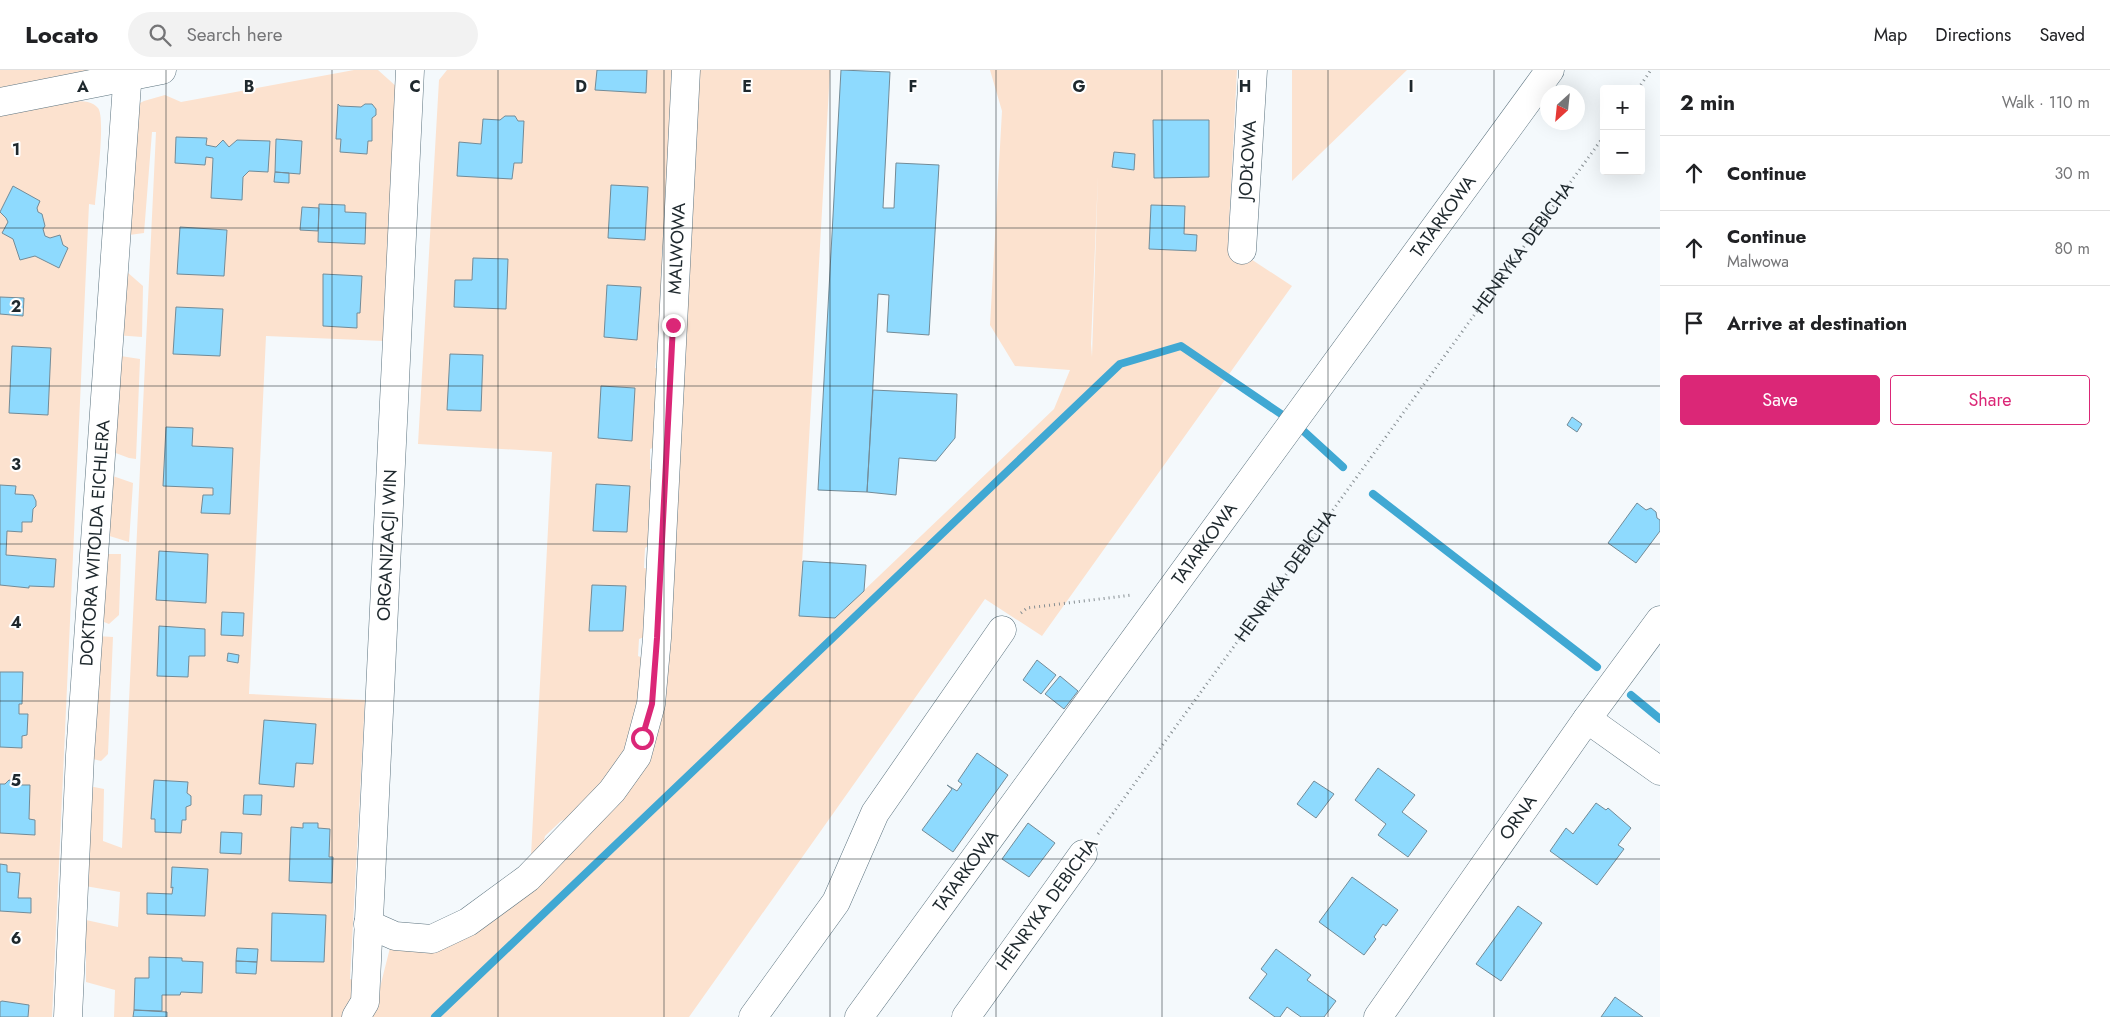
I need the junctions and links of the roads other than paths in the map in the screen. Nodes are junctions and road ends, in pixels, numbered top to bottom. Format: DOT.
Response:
graph roads {
  1 [pos="162,70"];
  2 [pos="410,70"];
  3 [pos="686,70"];
  4 [pos="1253,70"];
  5 [pos="1550,70"];
  6 [pos="128,73"];
  7 [pos="0,102"];
  8 [pos="1242,250"];
  9 [pos="1660,620"];
  10 [pos="1002,630"];
  11 [pos="1587,718"];
  12 [pos="1660,771"];
  13 [pos="1083,854"];
  14 [pos="368,924"];
  15 [pos="68,1017"];
  16 [pos="356,1017"];
  17 [pos="753,1017"];
  18 [pos="860,1017"];
  19 [pos="966,1017"];
  20 [pos="1378,1017"];
  1 -- 6 [label="street"];
  2 -- 14 [label="street, ORGANIZACJI WIN"];
  3 -- 14 [label="street, MALWOWA"];
  4 -- 8 [label="street, JODŁOWA"];
  5 -- 18 [label="street, TATARKOWA"];
  6 -- 7 [label="street"];
  6 -- 15 [label="street, DOKTORA WITOLDA EICHLERA"];
  9 -- 11 [label="street, ORNA"];
  10 -- 17 [label="street"];
  11 -- 12 [label="street"];
  11 -- 20 [label="street, ORNA"];
  13 -- 19 [label="street, HENRYKA DEBICHA"];
  14 -- 16 [label="street, ORGANIZACJI WIN"];
}
